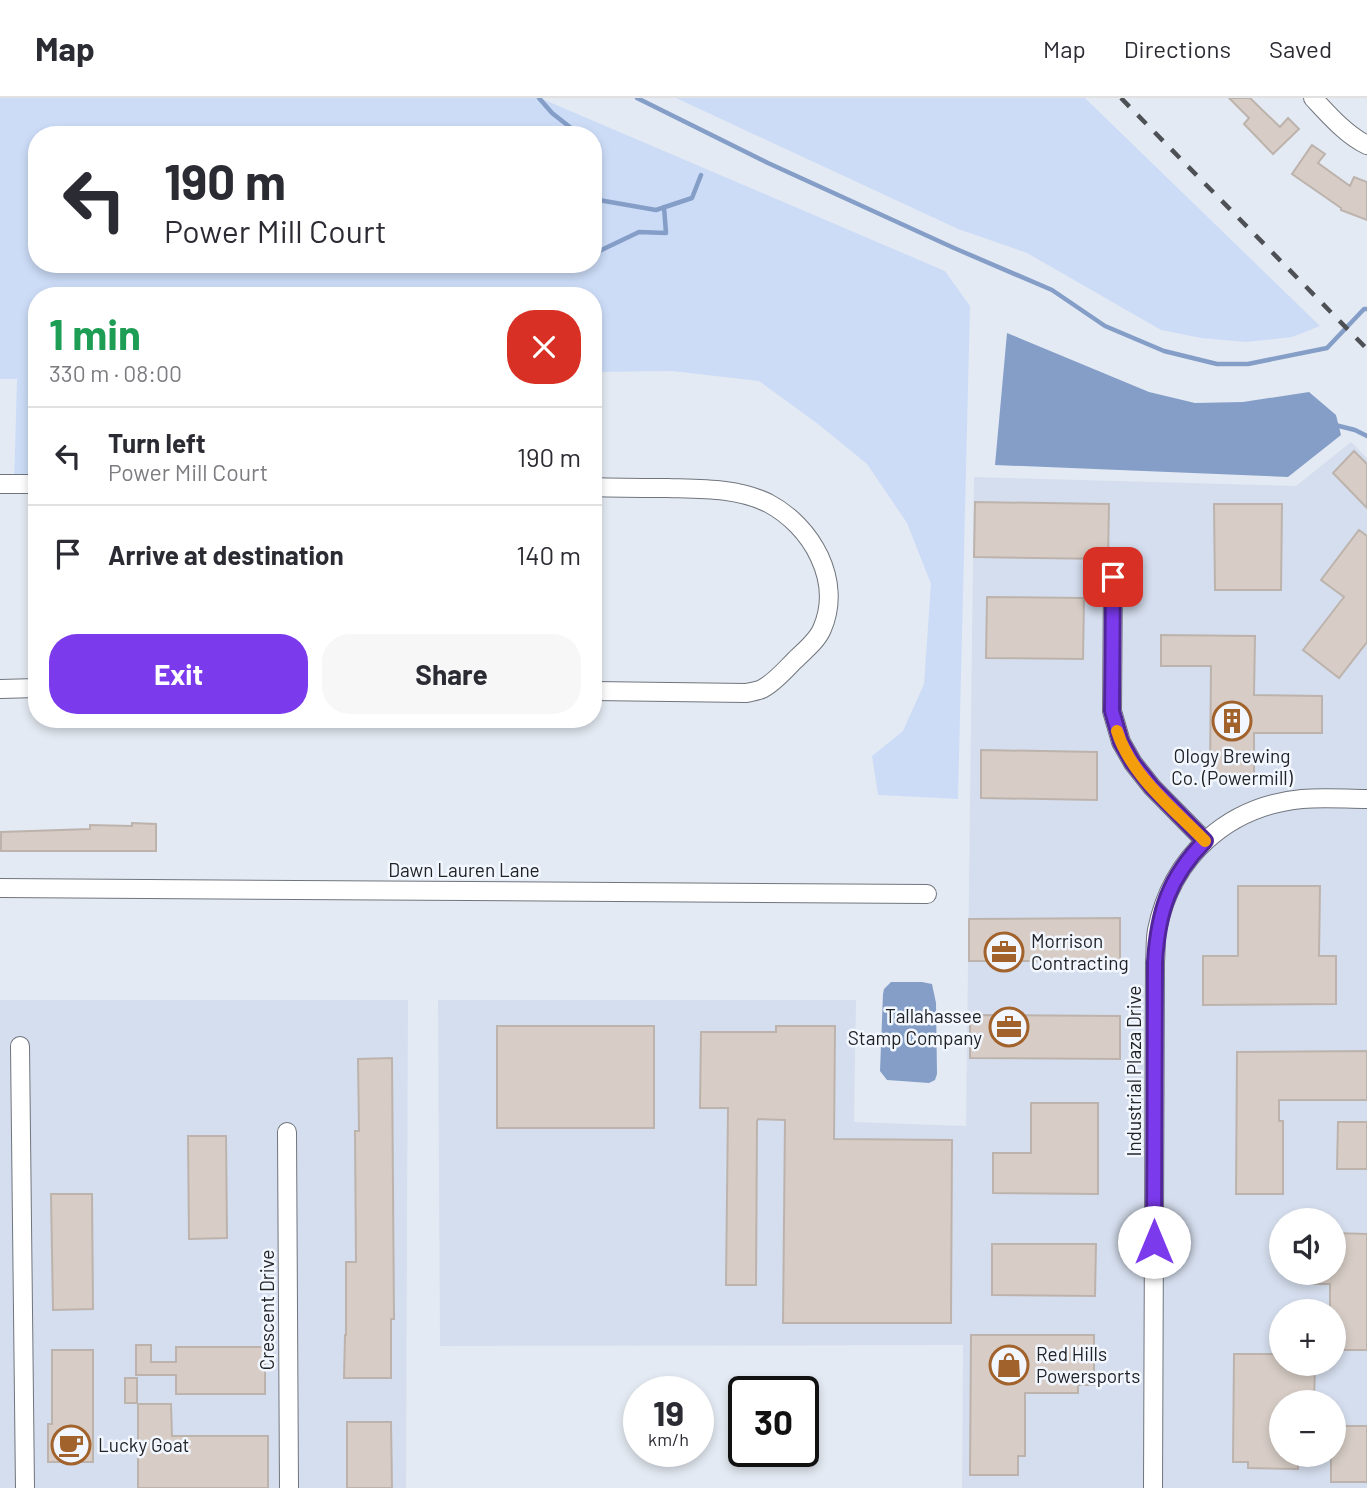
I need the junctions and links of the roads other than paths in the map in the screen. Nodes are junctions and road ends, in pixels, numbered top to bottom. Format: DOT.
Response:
graph roads {
  1 [pos="1313,98"];
  2 [pos="1367,145"];
  3 [pos="0,484"];
  4 [pos="28,484"];
  5 [pos="602,487"];
  6 [pos="1113,577"];
  7 [pos="28,688"];
  8 [pos="0,689"];
  9 [pos="602,691"];
  10 [pos="1367,799"];
  11 [pos="1205,841"];
  12 [pos="0,888"];
  13 [pos="927,894"];
  14 [pos="20,1046"];
  15 [pos="287,1132"];
  16 [pos="25,1488"];
  17 [pos="289,1488"];
  18 [pos="1153,1488"];
  1 -- 2 [label="street"];
  3 -- 4 [label="street"];
  5 -- 9 [label="street"];
  6 -- 11 [label="street"];
  7 -- 8 [label="street"];
  10 -- 11 [label="street, Industrial Plaza Drive"];
  11 -- 18 [label="street, Industrial Plaza Drive"];
  12 -- 13 [label="street, Dawn Lauren Lane"];
  14 -- 16 [label="street"];
  15 -- 17 [label="street, Crescent Drive"];
}
